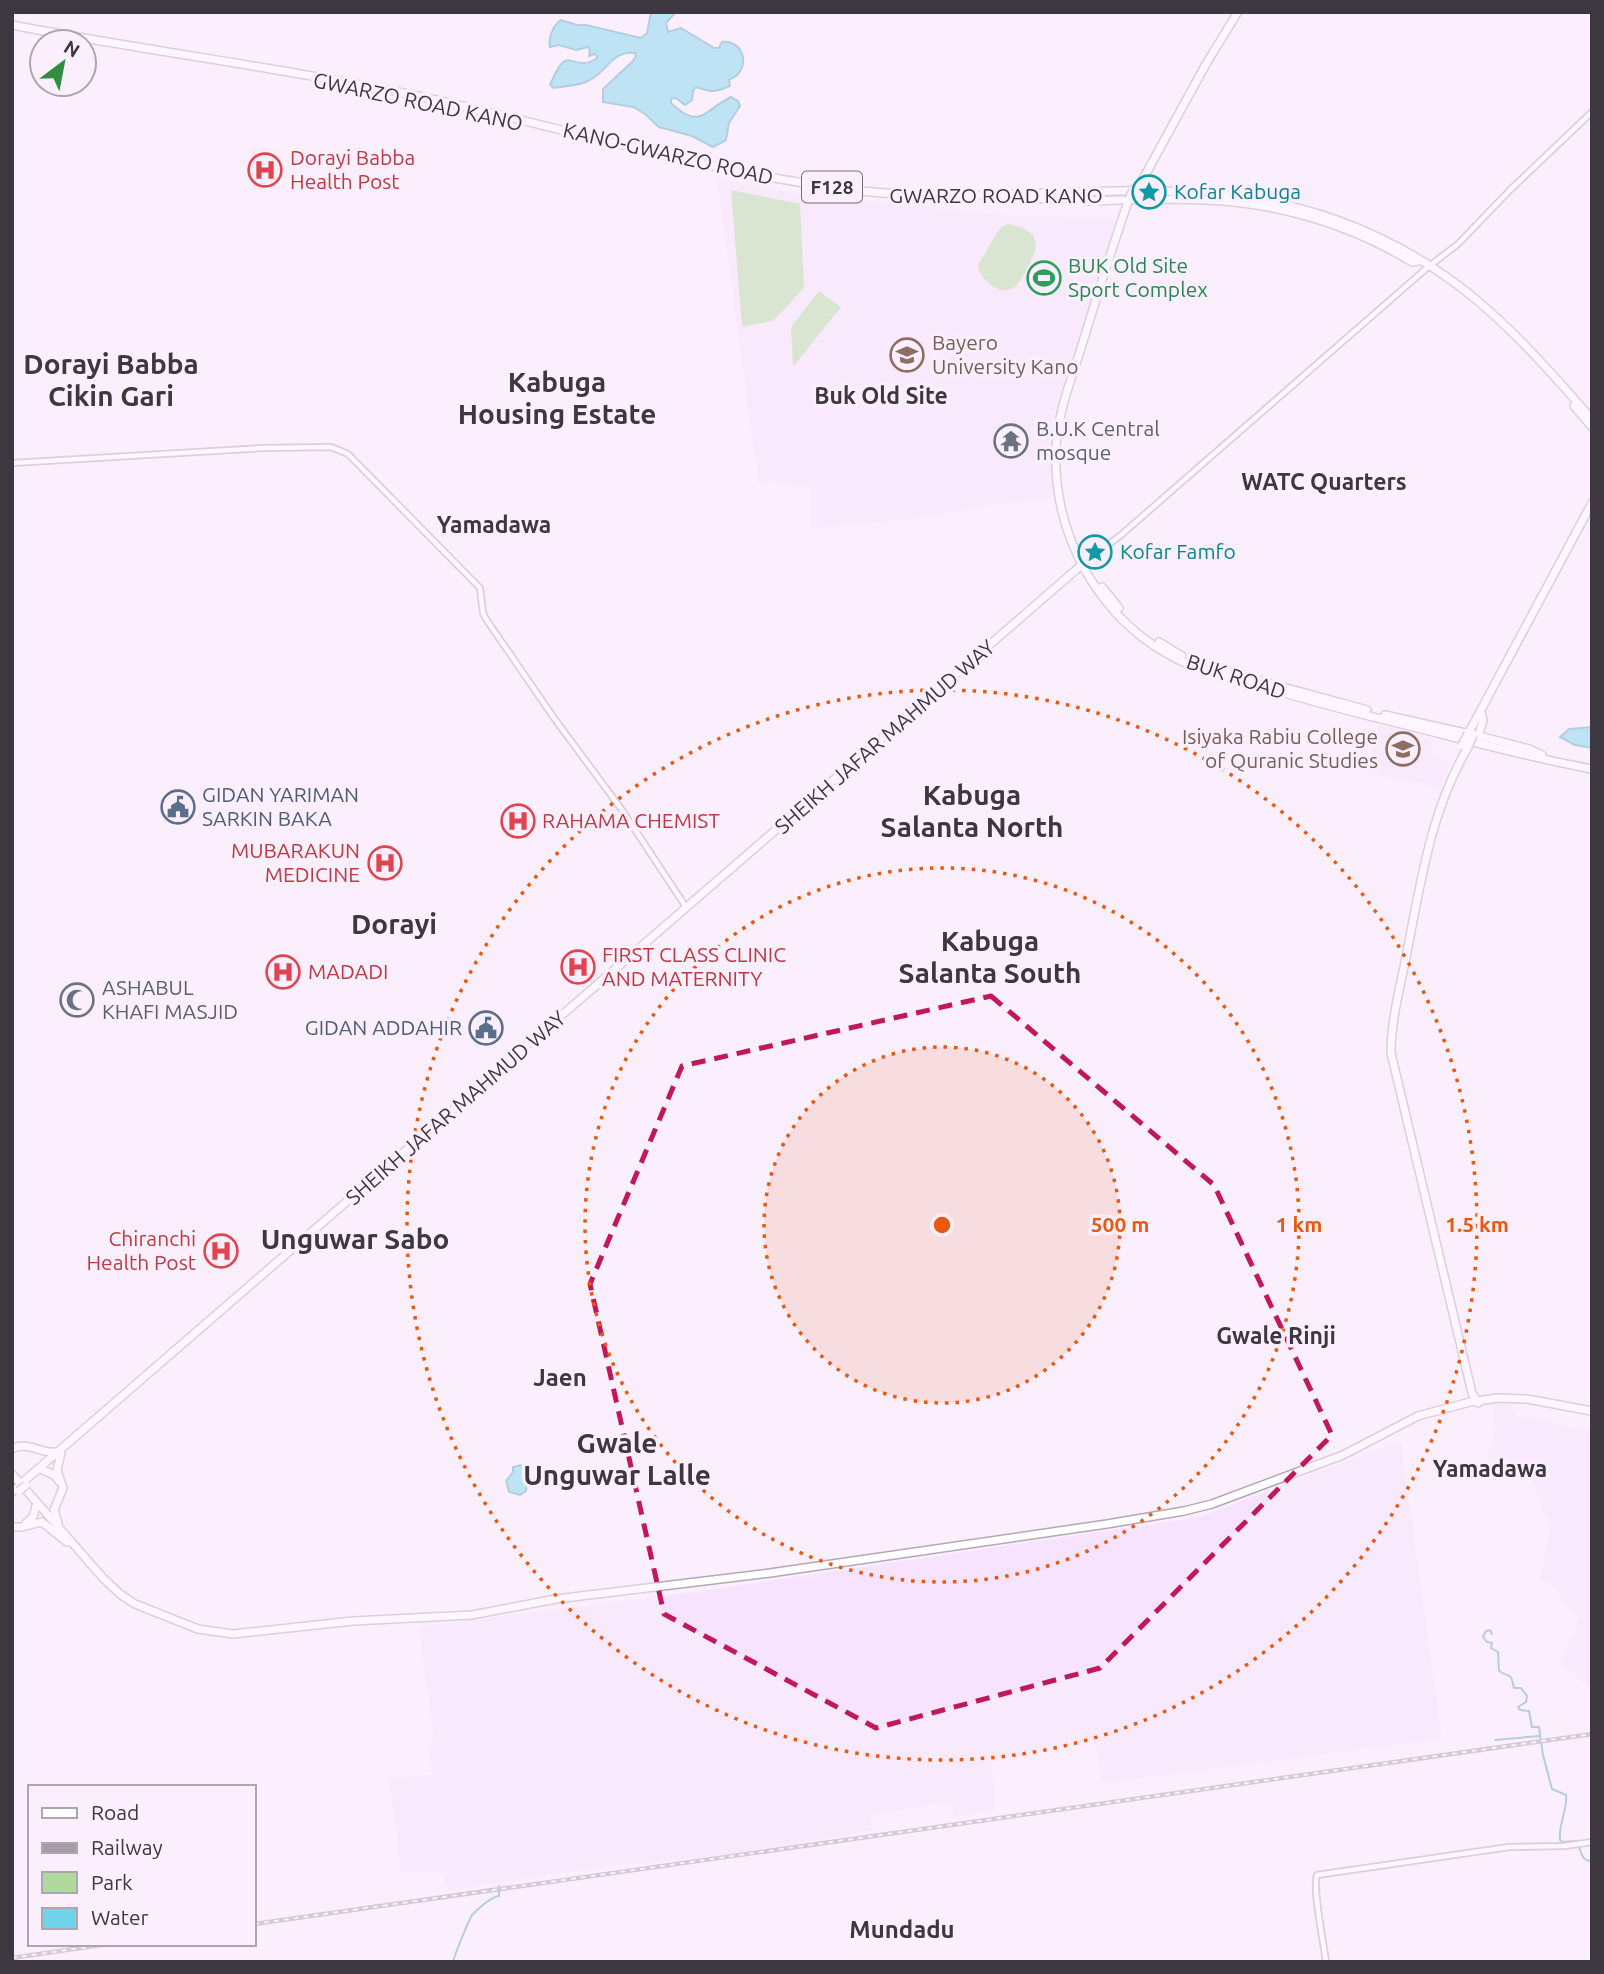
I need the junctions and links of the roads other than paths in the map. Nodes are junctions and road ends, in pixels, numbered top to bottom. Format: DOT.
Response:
graph roads {
  1 [pos="1236,12"];
  2 [pos="12,28"];
  3 [pos="98,44"];
  4 [pos="271,71"];
  5 [pos="1592,112"];
  6 [pos="1185,192"];
  7 [pos="1133,194"];
  8 [pos="1081,195"];
  9 [pos="1195,197"];
  10 [pos="1119,200"];
  11 [pos="1125,210"];
  12 [pos="1429,266"];
  13 [pos="1093,317"];
  14 [pos="1592,419"];
  15 [pos="1592,427"];
  16 [pos="12,463"];
  17 [pos="1592,503"];
  18 [pos="1592,511"];
  19 [pos="1084,565"];
  20 [pos="1480,715"];
  21 [pos="1387,718"];
  22 [pos="1467,734"];
  23 [pos="1483,737"];
  24 [pos="1465,746"];
  25 [pos="1542,757"];
  26 [pos="1592,767"];
  27 [pos="687,908"];
  28 [pos="1474,1403"];
  29 [pos="1592,1412"];
  30 [pos="12,1452"];
  31 [pos="60,1453"];
  32 [pos="42,1469"];
  33 [pos="12,1476"];
  34 [pos="15,1492"];
  35 [pos="37,1505"];
  36 [pos="12,1525"];
  37 [pos="69,1541"];
  38 [pos="1592,1842"];
  39 [pos="1326,1962"];
  1 -- 7 [label="main road"];
  2 -- 4 [label="main road, KANO-GWARZO ROAD / F128"];
  3 -- 4 [label="main road, F128"];
  4 -- 8 [label="main road, KANO-GWARZO ROAD / F128"];
  5 -- 12 [label="street"];
  6 -- 7 [label="main road"];
  6 -- 8 [label="main road, KANO-GWARZO ROAD / F128"];
  6 -- 12 [label="main road, KANO-GWARZO ROAD / F128"];
  7 -- 8 [label="main road"];
  7 -- 9 [label="main road"];
  7 -- 10 [label="main road"];
  7 -- 11 [label="main road, BUK ROAD"];
  7 -- 13 [label="main road, BUK ROAD"];
  8 -- 9 [label="main road, GWARZO ROAD KANO / F128"];
  8 -- 10 [label="main road"];
  9 -- 12 [label="main road, GWARZO ROAD KANO / F128"];
  10 -- 11 [label="main road"];
  11 -- 13 [label="main road, BUK ROAD"];
  12 -- 14 [label="main road, KANO-GWARZO ROAD / F128"];
  12 -- 15 [label="main road, GWARZO ROAD KANO / F128"];
  12 -- 19 [label="street"];
  13 -- 19 [label="main road, BUK ROAD"];
  16 -- 27 [label="street"];
  17 -- 20 [label="main road"];
  18 -- 20 [label="main road"];
  19 -- 21 [label="main road, BUK ROAD"];
  19 -- 27 [label="main road, SHEIKH JAFAR MAHMUD WAY"];
  19 -- 31 [label="main road, SHEIKH JAFAR MAHMUD WAY"];
  20 -- 22 [label="main road"];
  20 -- 23 [label="main road"];
  21 -- 22 [label="main road"];
  21 -- 24 [label="main road"];
  21 -- 25 [label="main road, BUK ROAD"];
  22 -- 23 [label="main road"];
  22 -- 24 [label="main road, bridge"];
  23 -- 25 [label="main road"];
  24 -- 25 [label="main road"];
  24 -- 28 [label="main road"];
  25 -- 26 [label="main road, BUK ROAD"];
  27 -- 31 [label="main road, SHEIKH JAFAR MAHMUD WAY"];
  28 -- 29 [label="main road"];
  28 -- 37 [label="main road"];
  30 -- 31 [label="main road"];
  30 -- 32 [label="main road"];
  31 -- 32 [label="main road, SHEIKH JAFAR MAHMUD WAY"];
  31 -- 37 [label="main road"];
  32 -- 34 [label="main road, SHEIKH JAFAR MAHMUD WAY, bridge"];
  32 -- 35 [label="main road"];
  33 -- 35 [label="main road"];
  35 -- 36 [label="main road"];
  35 -- 37 [label="main road"];
  36 -- 37 [label="main road"];
  38 -- 39 [label="street"];
}
